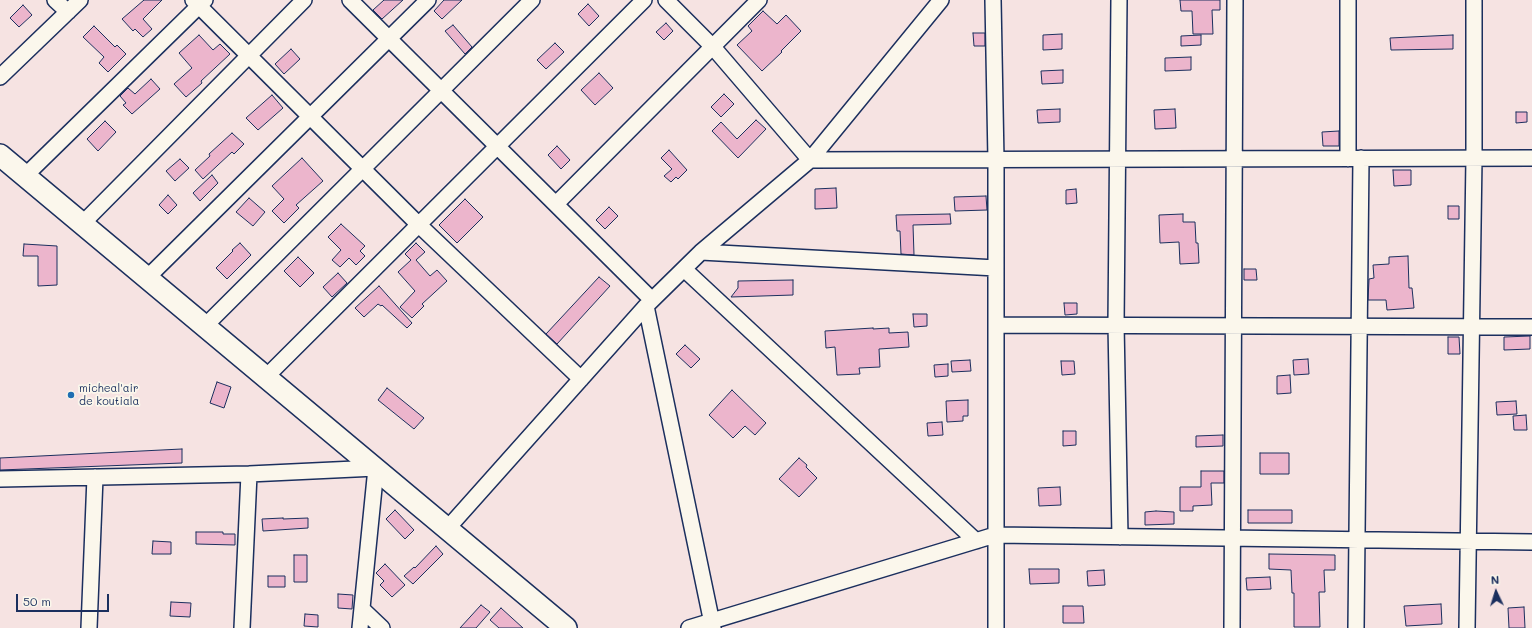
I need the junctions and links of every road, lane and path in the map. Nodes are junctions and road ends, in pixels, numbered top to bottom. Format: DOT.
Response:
graph roads {
  1 [pos="55,0"];
  2 [pos="80,0"];
  3 [pos="304,0"];
  4 [pos="350,0"];
  5 [pos="428,0"];
  6 [pos="532,0"];
  7 [pos="644,0"];
  8 [pos="666,0"];
  9 [pos="759,0"];
  10 [pos="941,0"];
  11 [pos="993,0"];
  12 [pos="1119,0"];
  13 [pos="1235,0"];
  14 [pos="1348,0"];
  15 [pos="1474,0"];
  16 [pos="199,2"];
  17 [pos="68,12"];
  18 [pos="389,39"];
  19 [pos="713,47"];
  20 [pos="250,55"];
  21 [pos="0,78"];
  22 [pos="441,90"];
  23 [pos="311,116"];
  24 [pos="498,147"];
  25 [pos="0,156"];
  26 [pos="1355,158"];
  27 [pos="1474,158"];
  28 [pos="1532,158"];
  29 [pos="1118,159"];
  30 [pos="1235,159"];
  31 [pos="810,160"];
  32 [pos="996,160"];
  33 [pos="363,168"];
  34 [pos="25,176"];
  35 [pos="556,204"];
  36 [pos="82,224"];
  37 [pos="419,225"];
  38 [pos="701,252"];
  39 [pos="996,268"];
  40 [pos="684,269"];
  41 [pos="147,278"];
  42 [pos="649,303"];
  43 [pos="1116,324"];
  44 [pos="996,325"];
  45 [pos="1234,325"];
  46 [pos="205,326"];
  47 [pos="1359,326"];
  48 [pos="1471,327"];
  49 [pos="1532,328"];
  50 [pos="266,378"];
  51 [pos="581,379"];
  52 [pos="376,468"];
  53 [pos="249,474"];
  54 [pos="94,477"];
  55 [pos="0,479"];
  56 [pos="447,529"];
  57 [pos="995,535"];
  58 [pos="1120,537"];
  59 [pos="1233,538"];
  60 [pos="1357,540"];
  61 [pos="976,541"];
  62 [pos="1468,542"];
  63 [pos="1532,542"];
  64 [pos="362,608"];
  65 [pos="713,625"];
  66 [pos="89,628"];
  67 [pos="242,628"];
  68 [pos="360,628"];
  69 [pos="382,628"];
  70 [pos="566,628"];
  71 [pos="689,628"];
  72 [pos="996,628"];
  73 [pos="1232,628"];
  74 [pos="1356,628"];
  75 [pos="1467,628"];
  1 -- 17 [label="street"];
  2 -- 17 [label="street"];
  3 -- 20 [label="street"];
  4 -- 18 [label="street"];
  5 -- 18 [label="street"];
  6 -- 22 [label="street"];
  7 -- 24 [label="street"];
  8 -- 19 [label="street"];
  9 -- 19 [label="street"];
  10 -- 31 [label="street"];
  11 -- 32 [label="street"];
  12 -- 29 [label="street"];
  13 -- 30 [label="street"];
  14 -- 26 [label="street"];
  15 -- 27 [label="street"];
  16 -- 20 [label="street"];
  16 -- 34 [label="street"];
  17 -- 21 [label="street"];
  18 -- 22 [label="street"];
  18 -- 23 [label="street"];
  19 -- 31 [label="street"];
  19 -- 35 [label="street"];
  20 -- 23 [label="street"];
  20 -- 36 [label="street"];
  22 -- 24 [label="street"];
  22 -- 33 [label="street"];
  23 -- 33 [label="street"];
  23 -- 41 [label="street"];
  24 -- 35 [label="street"];
  24 -- 37 [label="street"];
  25 -- 34 [label="street"];
  26 -- 27 [label="street"];
  26 -- 30 [label="street"];
  26 -- 47 [label="street"];
  27 -- 28 [label="street"];
  27 -- 48 [label="street"];
  29 -- 30 [label="street"];
  29 -- 32 [label="street"];
  29 -- 43 [label="street"];
  30 -- 45 [label="street"];
  31 -- 32 [label="street"];
  31 -- 38 [label="street"];
  32 -- 39 [label="street"];
  33 -- 37 [label="street"];
  33 -- 46 [label="street"];
  34 -- 36 [label="street"];
  35 -- 42 [label="street"];
  36 -- 41 [label="street"];
  37 -- 50 [label="street"];
  37 -- 51 [label="street"];
  38 -- 39 [label="street"];
  38 -- 40 [label="street"];
  39 -- 44 [label="street"];
  40 -- 42 [label="street"];
  40 -- 61 [label="street"];
  41 -- 46 [label="street"];
  42 -- 51 [label="street"];
  42 -- 65 [label="street"];
  43 -- 44 [label="street"];
  43 -- 45 [label="street"];
  43 -- 58 [label="street"];
  44 -- 57 [label="street"];
  45 -- 47 [label="street"];
  45 -- 59 [label="street"];
  46 -- 50 [label="street"];
  47 -- 48 [label="street"];
  47 -- 60 [label="street"];
  48 -- 49 [label="street"];
  48 -- 62 [label="street"];
  50 -- 52 [label="street"];
  51 -- 56 [label="street"];
  52 -- 53 [label="street"];
  52 -- 56 [label="street"];
  52 -- 64 [label="street"];
  53 -- 54 [label="street"];
  53 -- 67 [label="street"];
  54 -- 55 [label="street"];
  54 -- 66 [label="street"];
  56 -- 70 [label="street"];
  57 -- 58 [label="street"];
  57 -- 61 [label="street"];
  57 -- 72 [label="street"];
  58 -- 59 [label="street"];
  59 -- 60 [label="street"];
  59 -- 73 [label="street"];
  60 -- 62 [label="street"];
  60 -- 74 [label="street"];
  61 -- 65 [label="street"];
  62 -- 63 [label="street"];
  62 -- 75 [label="street"];
  64 -- 68 [label="street"];
  64 -- 69 [label="street"];
  65 -- 71 [label="street"];
}
